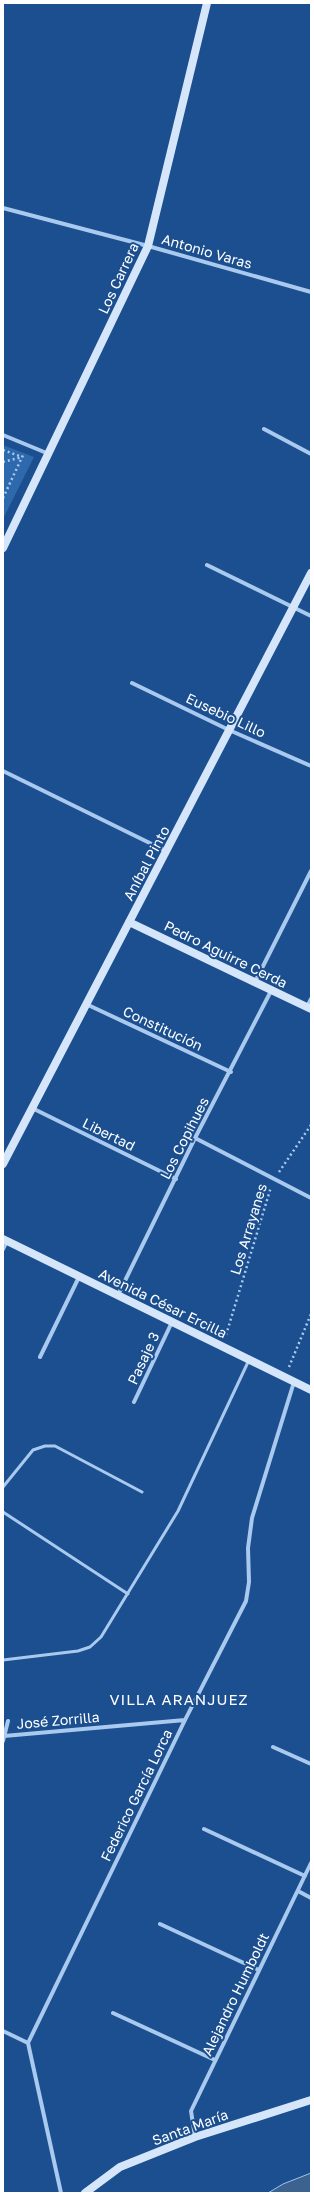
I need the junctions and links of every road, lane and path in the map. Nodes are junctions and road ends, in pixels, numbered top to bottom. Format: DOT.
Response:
graph roads {
  1 [pos="207,3"];
  2 [pos="3,208"];
  3 [pos="148,246"];
  4 [pos="311,292"];
  5 [pos="264,429"];
  6 [pos="3,435"];
  7 [pos="28,446"];
  8 [pos="3,450"];
  9 [pos="49,454"];
  10 [pos="311,454"];
  11 [pos="22,457"];
  12 [pos="3,462"];
  13 [pos="3,498"];
  14 [pos="3,548"];
  15 [pos="207,565"];
  16 [pos="311,573"];
  17 [pos="293,607"];
  18 [pos="311,616"];
  19 [pos="132,683"];
  20 [pos="229,730"];
  21 [pos="311,766"];
  22 [pos="3,771"];
  23 [pos="167,851"];
  24 [pos="311,871"];
  25 [pos="129,922"];
  26 [pos="255,982"];
  27 [pos="271,991"];
  28 [pos="311,999"];
  29 [pos="86,1004"];
  30 [pos="309,1008"];
  31 [pos="231,1072"];
  32 [pos="32,1108"];
  33 [pos="311,1124"];
  34 [pos="195,1138"];
  35 [pos="3,1164"];
  36 [pos="176,1179"];
  37 [pos="274,1179"];
  38 [pos="311,1198"];
  39 [pos="4,1243"];
  40 [pos="79,1276"];
  41 [pos="118,1296"];
  42 [pos="311,1314"];
  43 [pos="172,1322"];
  44 [pos="223,1347"];
  45 [pos="40,1357"];
  46 [pos="249,1360"];
  47 [pos="285,1378"];
  48 [pos="294,1382"];
  49 [pos="311,1390"];
  50 [pos="134,1402"];
  51 [pos="3,1487"];
  52 [pos="142,1492"];
  53 [pos="3,1512"];
  54 [pos="128,1594"];
  55 [pos="3,1660"];
  56 [pos="185,1720"];
  57 [pos="8,1721"];
  58 [pos="4,1736"];
  59 [pos="3,1741"];
  60 [pos="273,1747"];
  61 [pos="311,1764"];
  62 [pos="204,1829"];
  63 [pos="311,1863"];
  64 [pos="305,1876"];
  65 [pos="298,1891"];
  66 [pos="311,1898"];
  67 [pos="160,1924"];
  68 [pos="259,1970"];
  69 [pos="113,2013"];
  70 [pos="3,2031"];
  71 [pos="28,2043"];
  72 [pos="215,2060"];
  73 [pos="311,2100"];
  74 [pos="195,2137"];
  75 [pos="61,2193"];
  76 [pos="86,2193"];
  1 -- 3 [label="street, Los Carrera"];
  2 -- 3 [label="street, Antonio Varas"];
  3 -- 4 [label="street, Antonio Varas"];
  3 -- 9 [label="street, Los Carrera"];
  5 -- 10 [label="street"];
  6 -- 7 [label="street"];
  7 -- 9 [label="street"];
  7 -- 11 [label="path"];
  8 -- 11 [label="path"];
  9 -- 14 [label="street, Los Carrera"];
  11 -- 12 [label="path"];
  11 -- 13 [label="path"];
  15 -- 17 [label="street"];
  16 -- 17 [label="street, Aníbal Pinto"];
  17 -- 18 [label="street"];
  17 -- 20 [label="street, Aníbal Pinto"];
  19 -- 20 [label="street, Eusebio Lillo"];
  20 -- 21 [label="street, Eusebio Lillo"];
  20 -- 23 [label="street, Aníbal Pinto"];
  22 -- 23 [label="street"];
  23 -- 25 [label="street, Aníbal Pinto"];
  24 -- 26 [label="street"];
  25 -- 26 [label="street, Pedro Aguirre Cerda"];
  25 -- 29 [label="street, Aníbal Pinto"];
  26 -- 27 [label="street, Pedro Aguirre Cerda"];
  27 -- 30 [label="street, Pedro Aguirre Cerda"];
  27 -- 31 [label="street, Los Copihues"];
  28 -- 30 [label="street"];
  29 -- 31 [label="street, Constitución"];
  29 -- 32 [label="street, Aníbal Pinto"];
  31 -- 34 [label="street, Los Copihues"];
  32 -- 35 [label="street, Aníbal Pinto"];
  32 -- 36 [label="street, Libertad"];
  33 -- 37 [label="path, Los Arrayanes"];
  34 -- 36 [label="street, Los Copihues"];
  34 -- 37 [label="street"];
  36 -- 41 [label="street, Los Copihues"];
  37 -- 38 [label="street"];
  37 -- 44 [label="path, Los Arrayanes"];
  39 -- 40 [label="street, Avenida César Ercilla"];
  40 -- 41 [label="street, Avenida César Ercilla"];
  40 -- 45 [label="street"];
  41 -- 43 [label="street, Avenida César Ercilla"];
  42 -- 47 [label="path"];
  43 -- 44 [label="street, Avenida César Ercilla"];
  43 -- 50 [label="street, Pasaje 3"];
  44 -- 46 [label="street, Avenida César Ercilla"];
  46 -- 47 [label="street, Avenida César Ercilla"];
  46 -- 54 [label="lane"];
  47 -- 48 [label="street, Avenida César Ercilla"];
  48 -- 49 [label="street, Avenida César Ercilla"];
  48 -- 56 [label="street, Federico García Lorca"];
  51 -- 52 [label="lane"];
  53 -- 54 [label="lane"];
  54 -- 55 [label="lane"];
  56 -- 58 [label="street, José Zorrilla"];
  56 -- 71 [label="street, Federico García Lorca"];
  57 -- 58 [label="street, José Zorrilla"];
  58 -- 59 [label="street, José Zorrilla"];
  60 -- 61 [label="street"];
  62 -- 64 [label="street"];
  63 -- 64 [label="street, Alejandro Humboldt"];
  64 -- 65 [label="street, Alejandro Humboldt"];
  65 -- 66 [label="street"];
  65 -- 68 [label="street, Alejandro Humboldt"];
  67 -- 68 [label="street"];
  68 -- 72 [label="street, Alejandro Humboldt"];
  69 -- 72 [label="street"];
  70 -- 71 [label="street"];
  71 -- 75 [label="street"];
  72 -- 74 [label="street, Alejandro Humboldt"];
  73 -- 74 [label="street, Santa María"];
  74 -- 76 [label="street, Santa María"];
}
